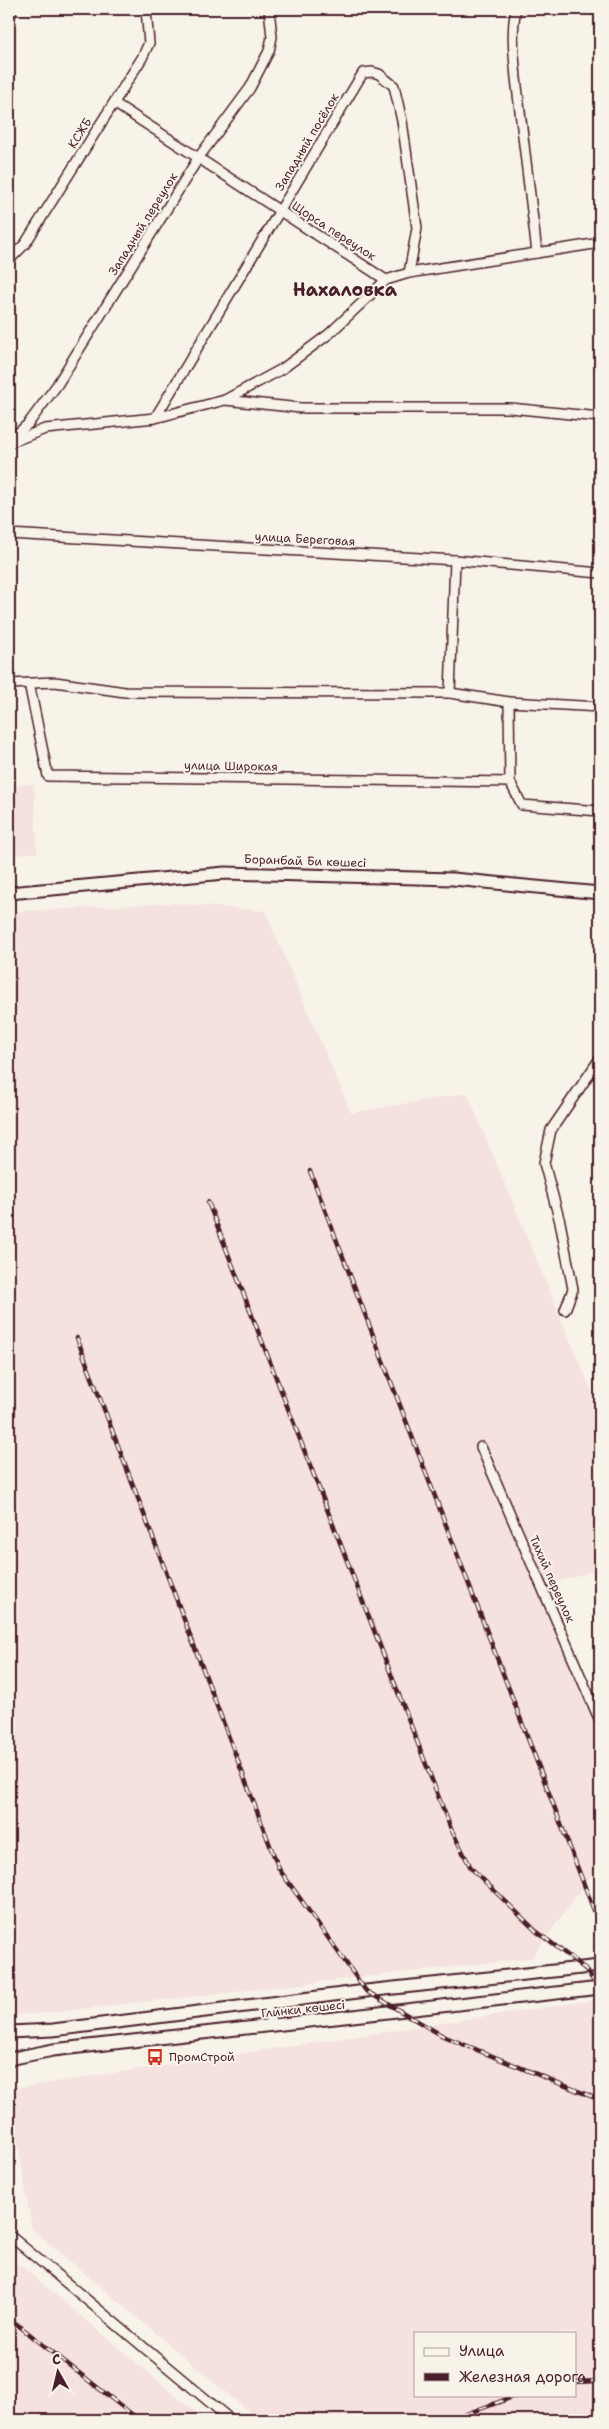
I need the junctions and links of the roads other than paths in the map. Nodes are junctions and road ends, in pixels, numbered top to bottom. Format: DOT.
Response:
graph roads {
  1 [pos="269,9"];
  2 [pos="516,9"];
  3 [pos="146,10"];
  4 [pos="114,103"];
  5 [pos="199,157"];
  6 [pos="280,211"];
  7 [pos="600,243"];
  8 [pos="537,252"];
  9 [pos="9,260"];
  10 [pos="409,273"];
  11 [pos="386,280"];
  12 [pos="226,400"];
  13 [pos="155,418"];
  14 [pos="600,418"];
  15 [pos="9,442"];
  16 [pos="9,534"];
  17 [pos="455,560"];
  18 [pos="600,573"];
  19 [pos="29,683"];
  20 [pos="9,684"];
  21 [pos="450,693"];
  22 [pos="509,702"];
  23 [pos="600,707"];
  24 [pos="510,782"];
  25 [pos="600,810"];
  26 [pos="9,893"];
  27 [pos="600,893"];
  28 [pos="599,1060"];
  29 [pos="564,1310"];
  30 [pos="481,1447"];
  31 [pos="600,1721"];
  32 [pos="600,1966"];
  33 [pos="600,1988"];
  34 [pos="266,2003"];
  35 [pos="272,2026"];
  36 [pos="9,2032"];
  37 [pos="9,2059"];
  38 [pos="9,2234"];
  39 [pos="231,2420"];
  1 -- 5 [label="street, Западный переулок"];
  2 -- 8 [label="street"];
  3 -- 4 [label="street, КСЖБ"];
  4 -- 5 [label="street, Щорса переулок"];
  4 -- 9 [label="street, КСЖБ"];
  5 -- 6 [label="street, Щорса переулок"];
  5 -- 15 [label="street, Западный переулок"];
  6 -- 10 [label="street, Западный посёлок"];
  6 -- 11 [label="street, Щорса переулок"];
  6 -- 13 [label="street, Западный посёлок"];
  7 -- 8 [label="street"];
  8 -- 10 [label="street"];
  10 -- 11 [label="street"];
  11 -- 12 [label="street"];
  12 -- 13 [label="street"];
  12 -- 14 [label="street"];
  13 -- 15 [label="street"];
  16 -- 17 [label="street, улица Береговая"];
  17 -- 18 [label="street, улица Береговая"];
  17 -- 21 [label="street"];
  19 -- 20 [label="street"];
  19 -- 21 [label="street"];
  19 -- 24 [label="street, улица Широкая"];
  21 -- 22 [label="street"];
  22 -- 23 [label="street"];
  22 -- 24 [label="street"];
  24 -- 25 [label="street"];
  26 -- 27 [label="main road, Боранбай Би көшесі"];
  28 -- 29 [label="street"];
  30 -- 31 [label="street, Тихий переулок"];
  32 -- 34 [label="main road, Глинки көшесі"];
  33 -- 35 [label="main road, Глинки көшесі"];
  34 -- 35 [label="street"];
  34 -- 36 [label="main road, Глинки көшесі"];
  35 -- 37 [label="main road, Глинки көшесі"];
  38 -- 39 [label="street"];
}
